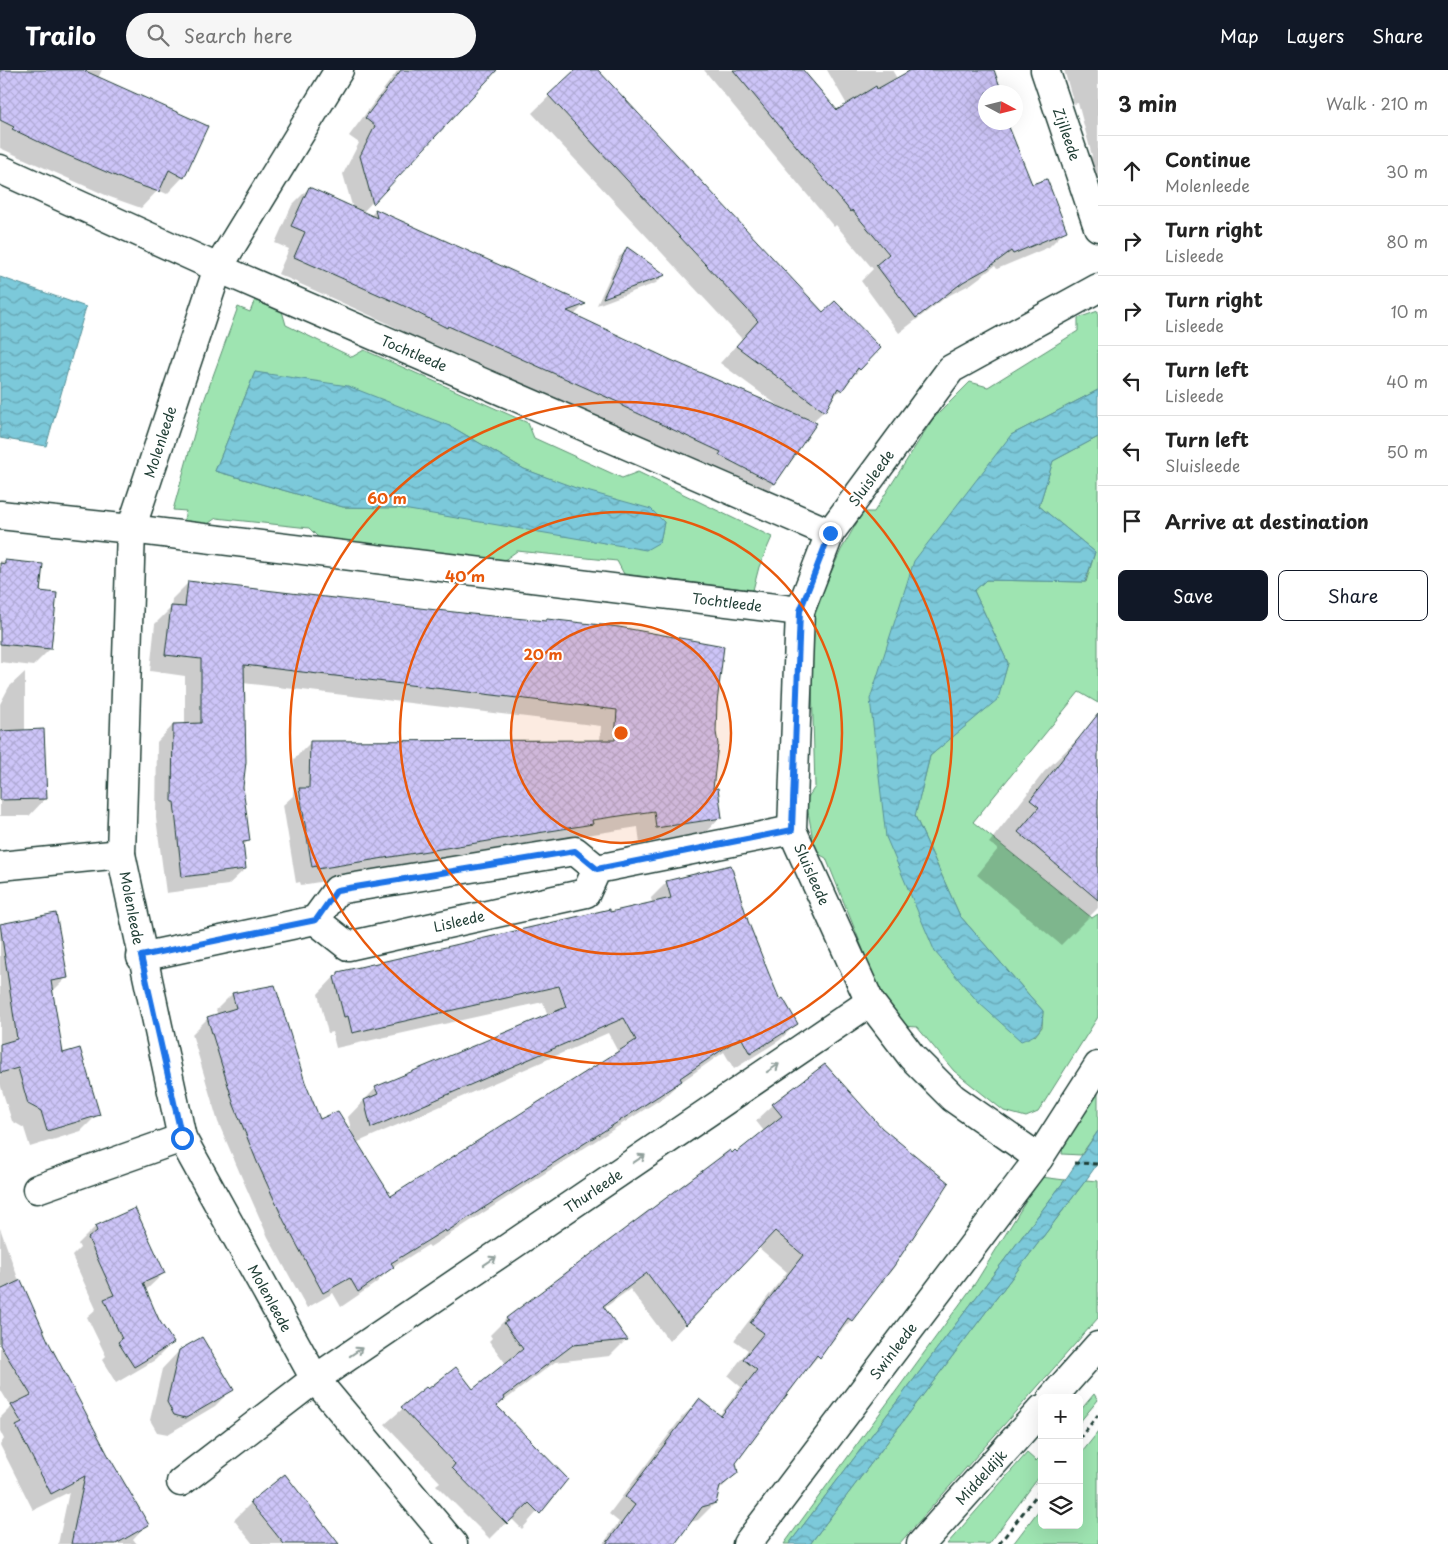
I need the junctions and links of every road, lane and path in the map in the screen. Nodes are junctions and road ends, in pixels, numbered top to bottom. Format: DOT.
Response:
graph roads {
  1 [pos="339,70"];
  2 [pos="1045,70"];
  3 [pos="0,169"];
  4 [pos="1098,227"];
  5 [pos="218,268"];
  6 [pos="1098,288"];
  7 [pos="0,515"];
  8 [pos="131,529"];
  9 [pos="830,533"];
  10 [pos="800,611"];
  11 [pos="792,830"];
  12 [pos="121,854"];
  13 [pos="0,866"];
  14 [pos="597,869"];
  15 [pos="316,920"];
  16 [pos="141,956"];
  17 [pos="870,1002"];
  18 [pos="1098,1066"];
  19 [pos="182,1138"];
  20 [pos="1039,1158"];
  21 [pos="1073,1163"];
  22 [pos="1098,1164"];
  23 [pos="37,1189"];
  24 [pos="1098,1346"];
  25 [pos="315,1379"];
  26 [pos="1056,1394"];
  27 [pos="1038,1413"];
  28 [pos="1098,1415"];
  29 [pos="1083,1434"];
  30 [pos="182,1482"];
  31 [pos="1038,1493"];
  32 [pos="453,1544"];
  33 [pos="747,1544"];
  34 [pos="921,1544"];
  35 [pos="998,1544"];
  1 -- 5 [label="street, Molenleede"];
  2 -- 4 [label="street, Zijlleede"];
  3 -- 5 [label="street, Tochtleede"];
  5 -- 8 [label="street, Molenleede"];
  5 -- 9 [label="street, Tochtleede"];
  6 -- 9 [label="street, Sluisleede"];
  7 -- 8 [label="street, Tochtleede"];
  8 -- 10 [label="street, Tochtleede"];
  8 -- 12 [label="street, Molenleede"];
  9 -- 10 [label="street, Sluisleede"];
  10 -- 11 [label="street, Sluisleede"];
  11 -- 14 [label="street"];
  11 -- 17 [label="street, Sluisleede"];
  12 -- 13 [label="street, Molenleede"];
  12 -- 16 [label="street, Molenleede"];
  14 -- 15 [label="street"];
  14 -- 15 [label="street, Lisleede"];
  15 -- 16 [label="street"];
  16 -- 19 [label="street, Molenleede"];
  17 -- 20 [label="street, Sluisleede"];
  25 -- 17 [label="street, Thurleede, one-way"];
  18 -- 20 [label="street"];
  19 -- 23 [label="street"];
  19 -- 25 [label="street, Molenleede"];
  20 -- 33 [label="street, Swinleede"];
  21 -- 22 [label="path"];
  24 -- 26 [label="street"];
  25 -- 30 [label="street"];
  25 -- 32 [label="street, Molenleede"];
  27 -- 34 [label="street, Middeldijk"];
  28 -- 29 [label="path"];
  31 -- 35 [label="path"];
}
